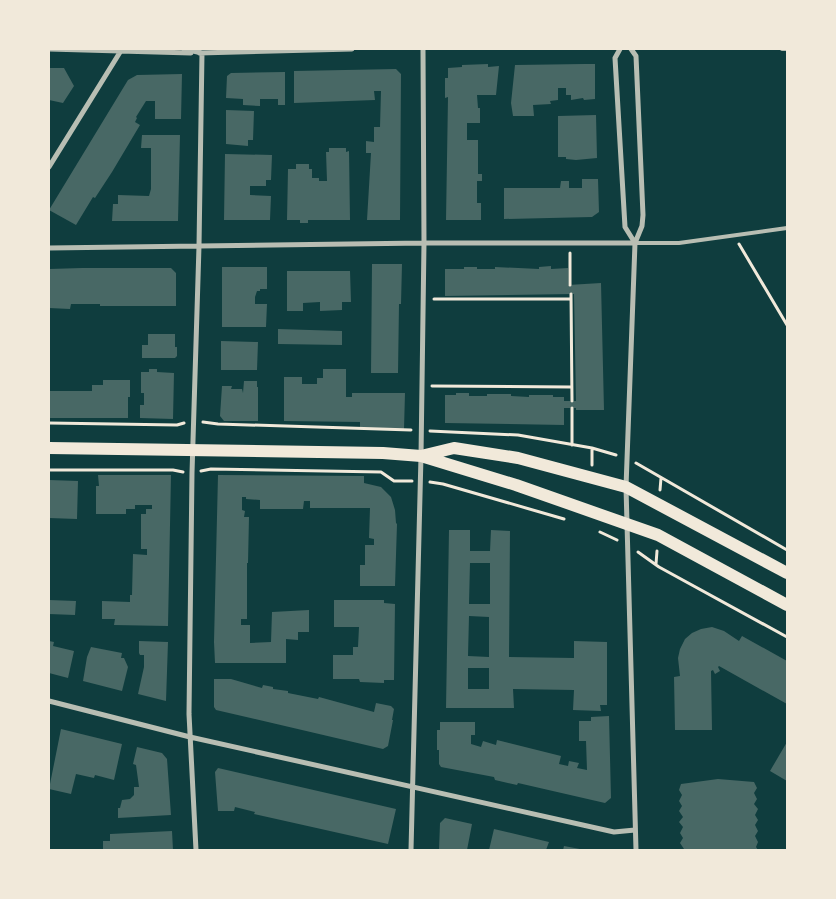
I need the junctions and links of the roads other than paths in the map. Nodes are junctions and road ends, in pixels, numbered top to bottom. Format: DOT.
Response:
graph roads {
  1 [pos="49,49"];
  2 [pos="122,49"];
  3 [pos="184,49"];
  4 [pos="352,49"];
  5 [pos="423,49"];
  6 [pos="620,49"];
  7 [pos="632,49"];
  8 [pos="782,49"];
  9 [pos="787,49"];
  10 [pos="202,53"];
  11 [pos="49,167"];
  12 [pos="787,228"];
  13 [pos="424,243"];
  14 [pos="635,244"];
  15 [pos="199,246"];
  16 [pos="49,248"];
  17 [pos="49,448"];
  18 [pos="192,450"];
  19 [pos="421,456"];
  20 [pos="626,488"];
  21 [pos="626,524"];
  22 [pos="787,573"];
  23 [pos="787,605"];
  24 [pos="49,701"];
  25 [pos="190,737"];
  26 [pos="413,787"];
  27 [pos="635,830"];
  28 [pos="196,850"];
  29 [pos="411,850"];
  30 [pos="636,850"];
  1 -- 2 [label="street"];
  2 -- 10 [label="street"];
  2 -- 11 [label="street"];
  3 -- 10 [label="street"];
  4 -- 10 [label="street"];
  5 -- 13 [label="street"];
  6 -- 14 [label="street"];
  7 -- 14 [label="street"];
  8 -- 9 [label="lane"];
  10 -- 15 [label="street"];
  12 -- 14 [label="lane"];
  13 -- 14 [label="street"];
  13 -- 15 [label="street"];
  13 -- 19 [label="street"];
  14 -- 20 [label="street"];
  15 -- 16 [label="street"];
  15 -- 18 [label="street"];
  17 -- 18 [label="main road"];
  18 -- 19 [label="main road"];
  18 -- 25 [label="street"];
  19 -- 20 [label="main road"];
  19 -- 21 [label="main road"];
  19 -- 26 [label="street"];
  20 -- 21 [label="street"];
  20 -- 22 [label="main road"];
  21 -- 23 [label="main road"];
  21 -- 27 [label="street"];
  24 -- 25 [label="street"];
  25 -- 26 [label="street"];
  25 -- 28 [label="street"];
  26 -- 27 [label="street"];
  26 -- 29 [label="street"];
  27 -- 30 [label="street"];
}
